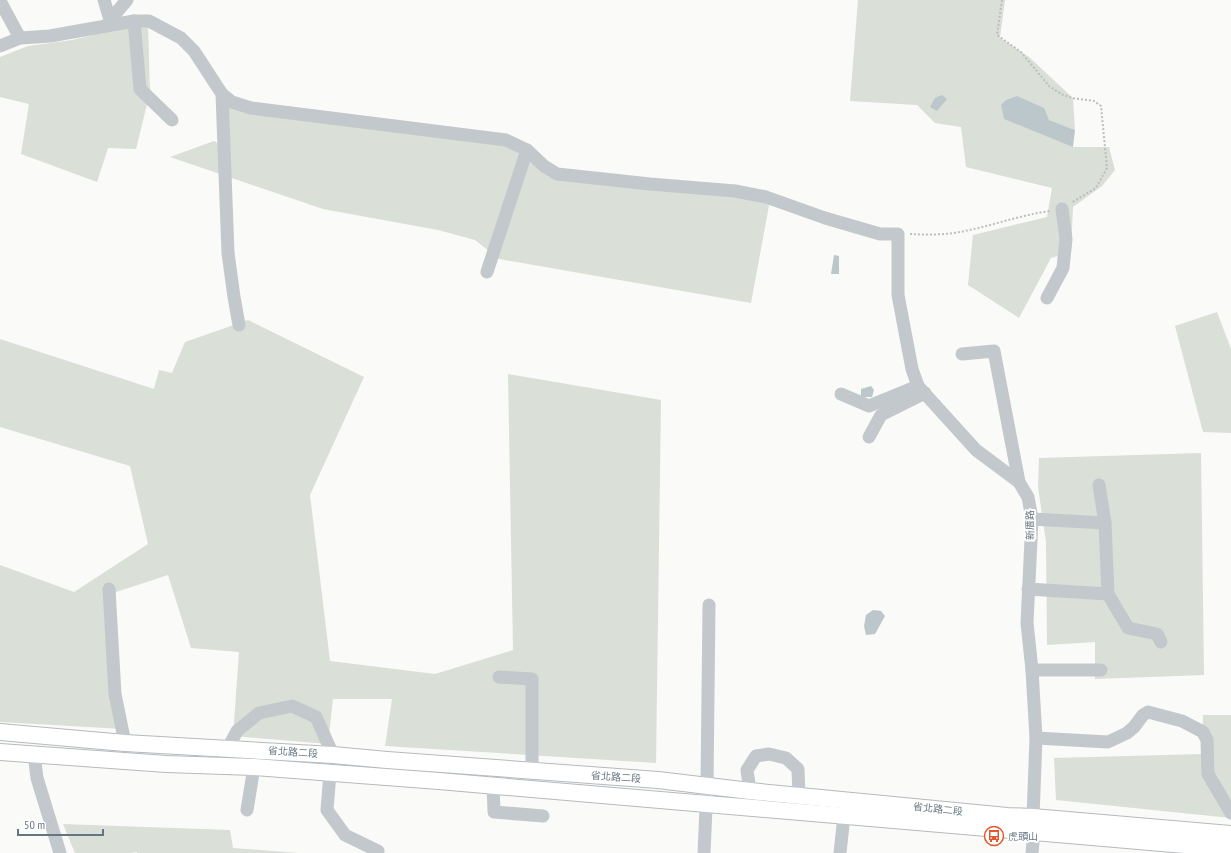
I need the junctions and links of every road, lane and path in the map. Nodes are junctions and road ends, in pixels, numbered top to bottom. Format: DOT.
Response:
graph roads {
  1 [pos="104,0"];
  2 [pos="127,0"];
  3 [pos="1002,0"];
  4 [pos="0,1"];
  5 [pos="134,21"];
  6 [pos="109,22"];
  7 [pos="20,38"];
  8 [pos="0,46"];
  9 [pos="222,94"];
  10 [pos="172,120"];
  11 [pos="527,150"];
  12 [pos="1062,209"];
  13 [pos="898,234"];
  14 [pos="486,272"];
  15 [pos="1047,298"];
  16 [pos="239,325"];
  17 [pos="962,354"];
  18 [pos="922,389"];
  19 [pos="841,394"];
  20 [pos="869,437"];
  21 [pos="1019,482"];
  22 [pos="1098,485"];
  23 [pos="1032,519"];
  24 [pos="1105,523"];
  25 [pos="1028,589"];
  26 [pos="108,590"];
  27 [pos="1108,594"];
  28 [pos="709,605"];
  29 [pos="1161,642"];
  30 [pos="1032,670"];
  31 [pos="1101,670"];
  32 [pos="500,677"];
  33 [pos="0,732"];
  34 [pos="1036,738"];
  35 [pos="125,743"];
  36 [pos="228,748"];
  37 [pos="0,752"];
  38 [pos="34,754"];
  39 [pos="333,755"];
  40 [pos="254,767"];
  41 [pos="532,771"];
  42 [pos="330,773"];
  43 [pos="493,785"];
  44 [pos="707,786"];
  45 [pos="750,791"];
  46 [pos="799,795"];
  47 [pos="707,805"];
  48 [pos="247,810"];
  49 [pos="1231,813"];
  50 [pos="543,816"];
  51 [pos="844,816"];
  52 [pos="1033,824"];
  53 [pos="1231,834"];
  54 [pos="1231,850"];
  55 [pos="378,851"];
  56 [pos="60,853"];
  57 [pos="704,853"];
  58 [pos="840,853"];
  59 [pos="1032,853"];
  1 -- 6 [label="street"];
  2 -- 6 [label="street"];
  3 -- 12 [label="path"];
  4 -- 7 [label="street"];
  5 -- 6 [label="street"];
  5 -- 9 [label="street"];
  5 -- 10 [label="street"];
  6 -- 7 [label="street"];
  7 -- 8 [label="street"];
  9 -- 11 [label="street"];
  9 -- 16 [label="street"];
  11 -- 13 [label="street"];
  11 -- 14 [label="street"];
  12 -- 13 [label="path"];
  12 -- 15 [label="street"];
  13 -- 18 [label="street, 新厝路"];
  17 -- 21 [label="street"];
  18 -- 19 [label="street"];
  18 -- 20 [label="street"];
  18 -- 21 [label="street, 新厝路"];
  21 -- 23 [label="street, 新厝路"];
  22 -- 24 [label="street"];
  23 -- 24 [label="street"];
  23 -- 25 [label="street, 新厝路"];
  24 -- 27 [label="street"];
  25 -- 27 [label="street"];
  25 -- 30 [label="street, 新厝路"];
  26 -- 35 [label="street"];
  27 -- 29 [label="street"];
  28 -- 44 [label="street"];
  30 -- 31 [label="street"];
  30 -- 34 [label="street, 新厝路"];
  32 -- 41 [label="street"];
  33 -- 35 [label="main road, 省北路二段"];
  34 -- 49 [label="street"];
  34 -- 52 [label="street, 新厝路"];
  35 -- 36 [label="main road, 省北路二段"];
  36 -- 39 [label="main road, 省北路二段"];
  36 -- 39 [label="street"];
  37 -- 38 [label="main road, 省北路二段"];
  38 -- 40 [label="main road, 省北路二段"];
  38 -- 56 [label="street"];
  39 -- 41 [label="main road, 省北路二段"];
  40 -- 42 [label="main road, 省北路二段"];
  40 -- 48 [label="street"];
  41 -- 44 [label="main road, 省北路二段"];
  42 -- 43 [label="main road, 省北路二段"];
  42 -- 55 [label="street"];
  43 -- 47 [label="main road, 省北路二段"];
  43 -- 50 [label="street"];
  44 -- 45 [label="main road, 省北路二段"];
  44 -- 47 [label="street"];
  45 -- 46 [label="main road, 省北路二段"];
  45 -- 46 [label="street"];
  46 -- 52 [label="main road, 省北路二段"];
  47 -- 51 [label="main road, 省北路二段"];
  47 -- 57 [label="street"];
  51 -- 52 [label="main road, 省北路二段"];
  51 -- 58 [label="street"];
  52 -- 53 [label="main road, 省北路二段"];
  52 -- 54 [label="main road, 省北路二段"];
  52 -- 59 [label="street, 新厝路"];
}
